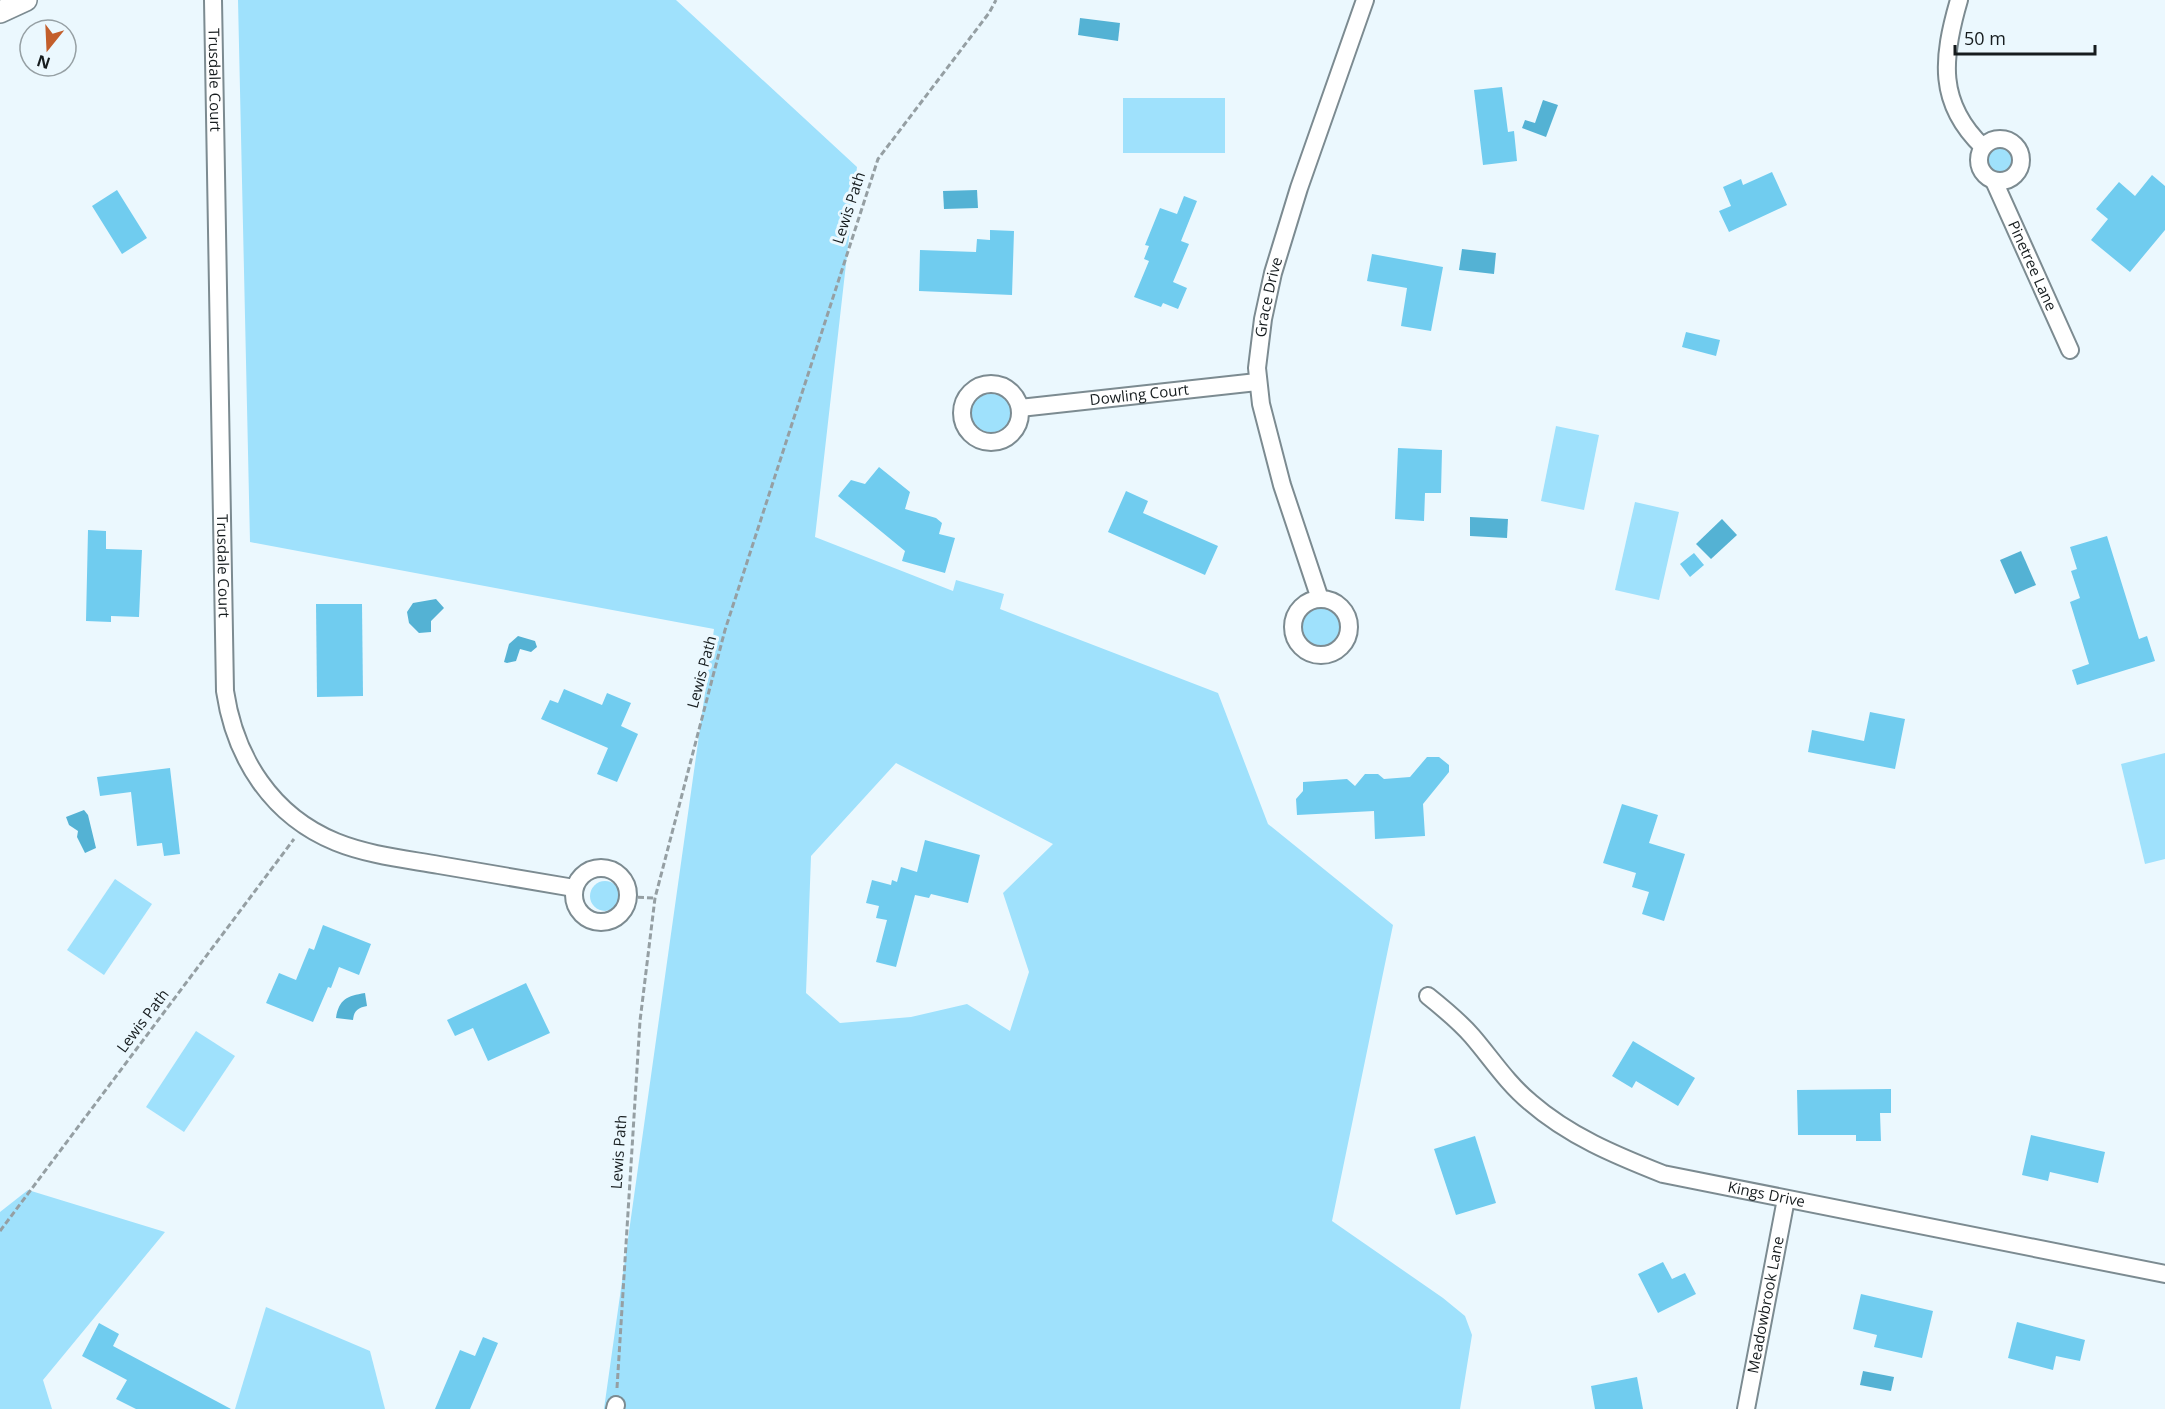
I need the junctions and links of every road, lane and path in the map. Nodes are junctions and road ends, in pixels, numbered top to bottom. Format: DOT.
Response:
graph roads {
  1 [pos="26,0"];
  2 [pos="213,0"];
  3 [pos="996,0"];
  4 [pos="1365,0"];
  5 [pos="1959,0"];
  6 [pos="0,12"];
  7 [pos="1983,147"];
  8 [pos="1994,181"];
  9 [pos="2070,350"];
  10 [pos="1257,382"];
  11 [pos="1020,408"];
  12 [pos="1320,599"];
  13 [pos="305,825"];
  14 [pos="574,888"];
  15 [pos="629,897"];
  16 [pos="655,898"];
  17 [pos="1428,996"];
  18 [pos="1786,1200"];
  19 [pos="0,1231"];
  20 [pos="2165,1274"];
  21 [pos="616,1407"];
  22 [pos="1746,1409"];
  1 -- 6 [label="street"];
  2 -- 13 [label="street, Trusdale Court"];
  3 -- 16 [label="path, Lewis Path"];
  4 -- 10 [label="street, Grace Drive"];
  5 -- 7 [label="street"];
  7 -- 8 [label="street, Pinetree Lane"];
  7 -- 8 [label="street"];
  8 -- 9 [label="street, Pinetree Lane"];
  10 -- 11 [label="street, Dowling Court"];
  10 -- 12 [label="street, Grace Drive"];
  13 -- 14 [label="street, Trusdale Court"];
  13 -- 19 [label="path, Lewis Path"];
  14 -- 15 [label="street"];
  14 -- 15 [label="street"];
  15 -- 16 [label="path"];
  16 -- 21 [label="path, Lewis Path"];
  17 -- 18 [label="street, Kings Drive"];
  18 -- 20 [label="street, Kings Drive"];
  18 -- 22 [label="street, Meadowbrook Lane"];
}
